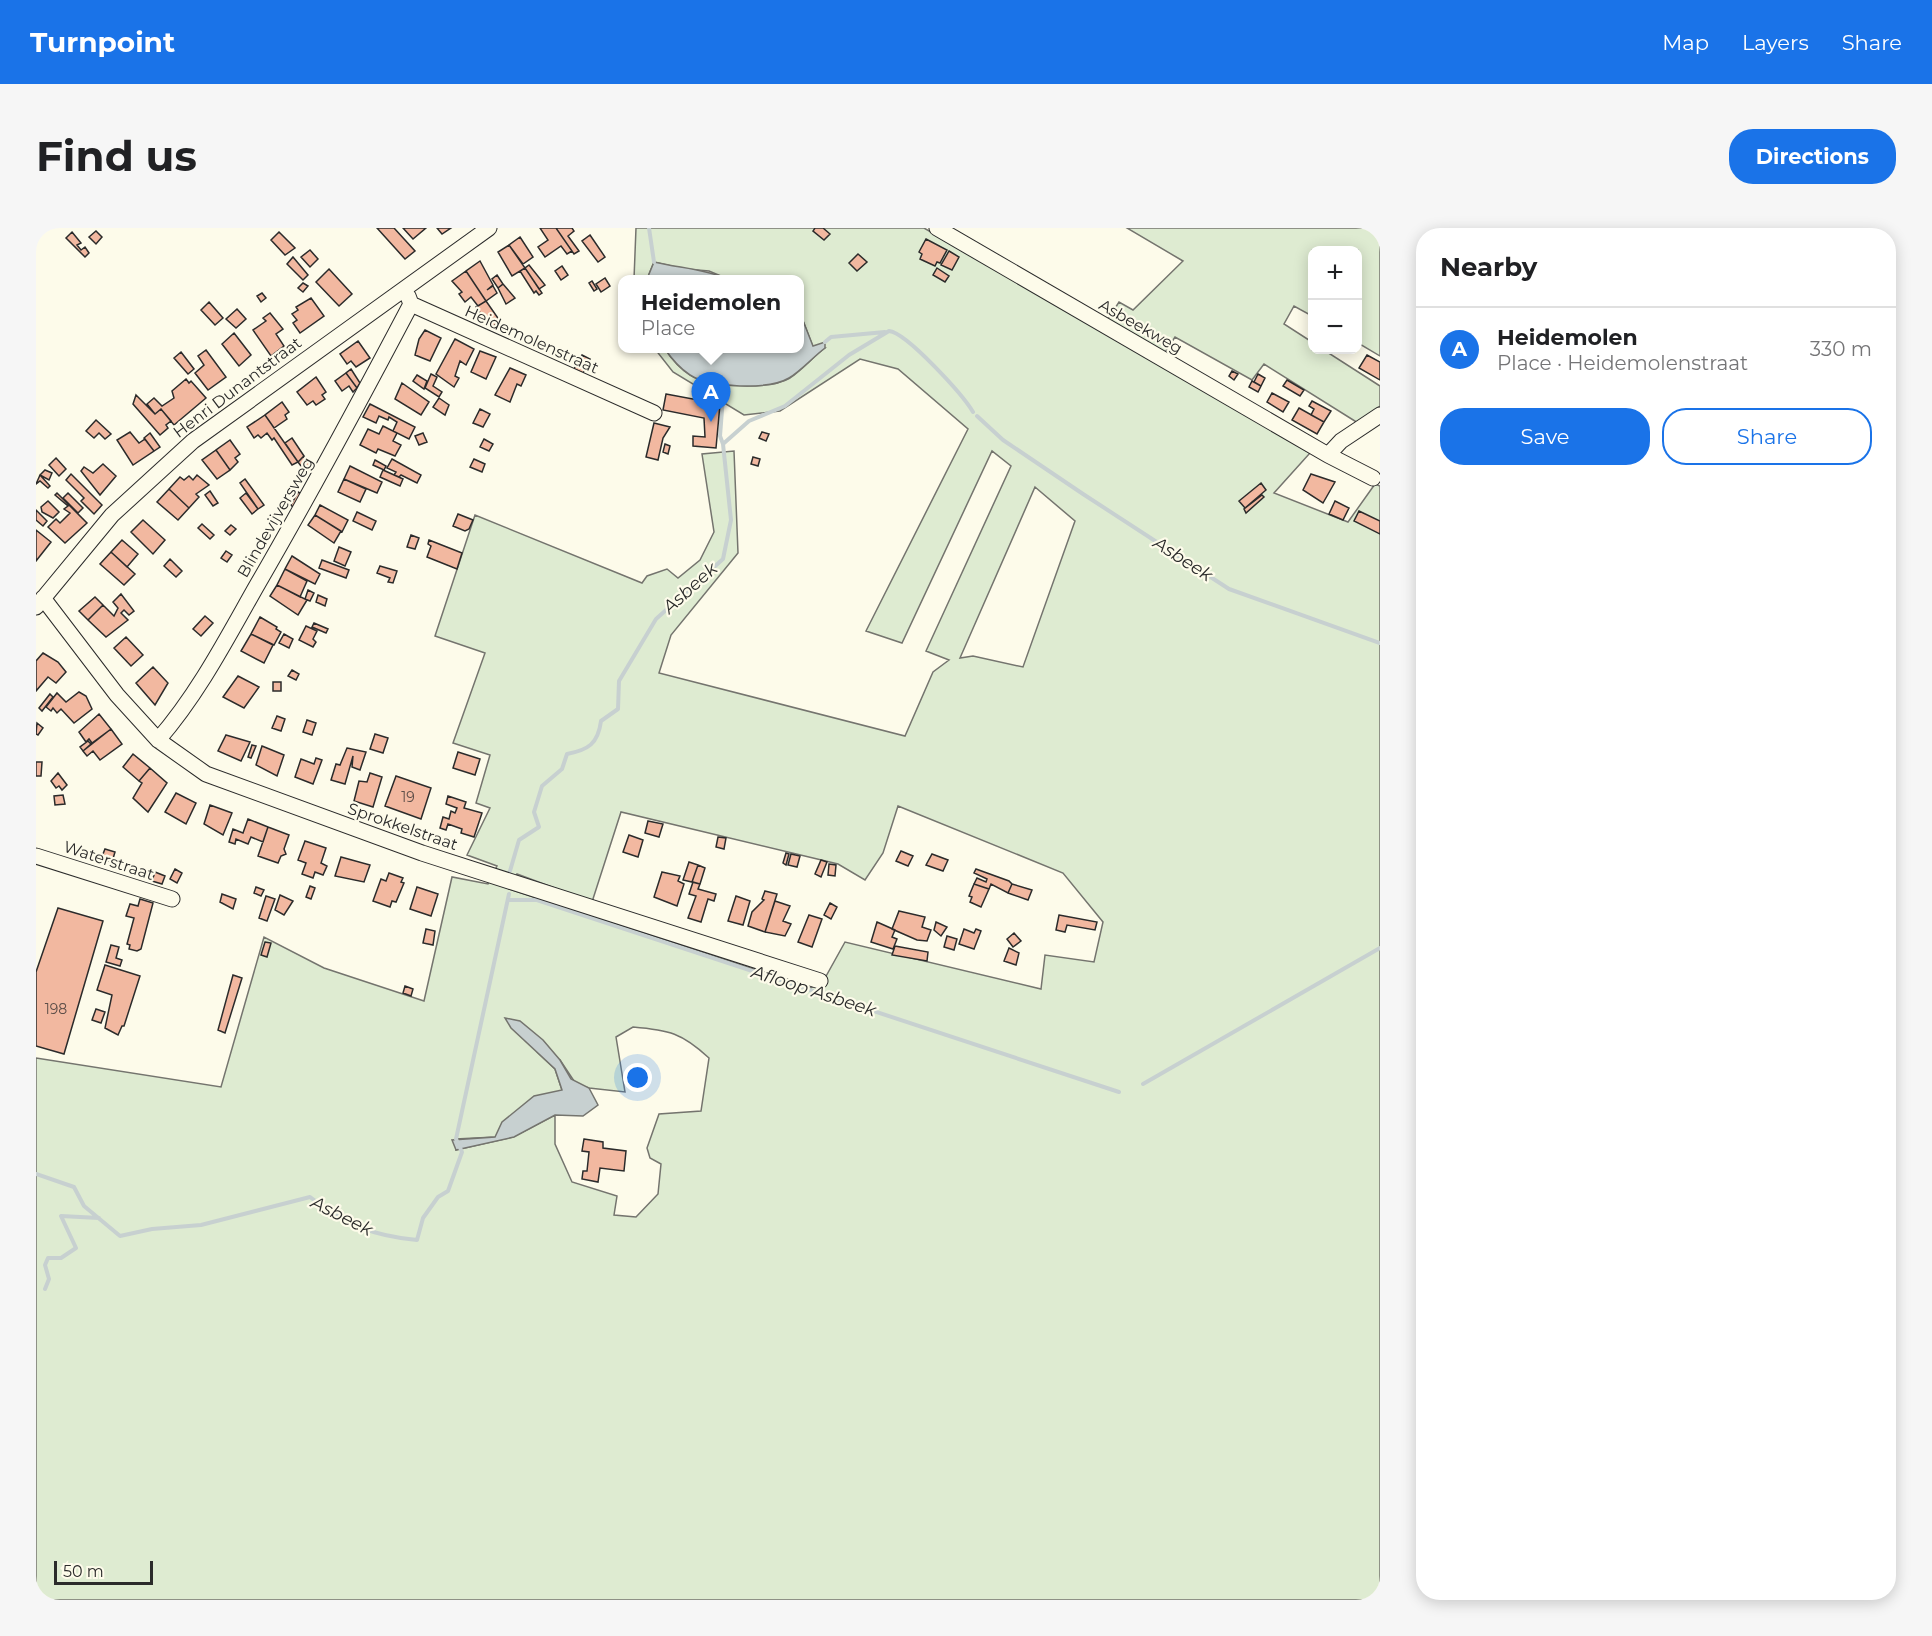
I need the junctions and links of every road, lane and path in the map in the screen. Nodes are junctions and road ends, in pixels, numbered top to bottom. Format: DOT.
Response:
graph roads {
  1 [pos="489,228"];
  2 [pos="937,228"];
  3 [pos="405,287"];
  4 [pos="411,304"];
  5 [pos="654,414"];
  6 [pos="1380,415"];
  7 [pos="1328,455"];
  8 [pos="1373,477"];
  9 [pos="39,603"];
  10 [pos="158,740"];
  11 [pos="36,856"];
  12 [pos="172,899"];
  13 [pos="820,981"];
  1 -- 3 [label="street, Henri Dunantstraat"];
  2 -- 7 [label="street, Asbeekweg"];
  3 -- 4 [label="street"];
  3 -- 9 [label="street, Henri Dunantstraat"];
  4 -- 5 [label="street, Heidemolenstraat"];
  4 -- 10 [label="street, Blindevijversweg"];
  6 -- 7 [label="street"];
  7 -- 8 [label="street, Asbeekweg"];
  9 -- 10 [label="street, Sprokkelstraat"];
  10 -- 13 [label="street, Sprokkelstraat"];
  11 -- 12 [label="street, Waterstraat"];
}
